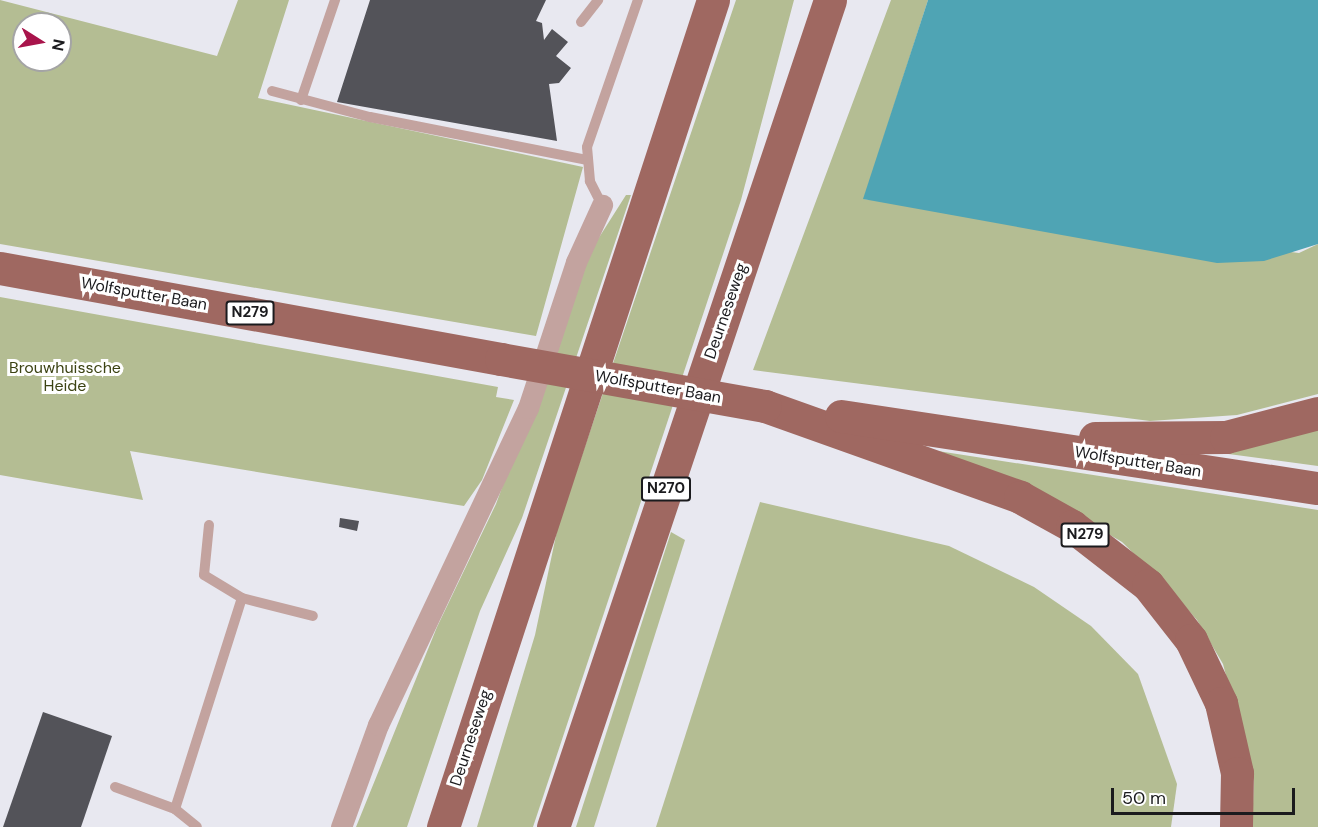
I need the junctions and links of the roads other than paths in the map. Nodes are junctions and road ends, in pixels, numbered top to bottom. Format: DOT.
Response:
graph roads {
  1 [pos="335,0"];
  2 [pos="598,0"];
  3 [pos="638,0"];
  4 [pos="713,0"];
  5 [pos="830,0"];
  6 [pos="581,22"];
  7 [pos="272,91"];
  8 [pos="301,100"];
  9 [pos="588,160"];
  10 [pos="602,205"];
  11 [pos="0,268"];
  12 [pos="765,406"];
  13 [pos="1318,413"];
  14 [pos="945,431"];
  15 [pos="1318,488"];
  16 [pos="209,525"];
  17 [pos="242,598"];
  18 [pos="313,616"];
  19 [pos="115,787"];
  20 [pos="175,809"];
  21 [pos="197,827"];
  22 [pos="341,827"];
  23 [pos="443,827"];
  24 [pos="553,827"];
  25 [pos="1236,827"];
  1 -- 8 [label="lane"];
  2 -- 6 [label="lane"];
  3 -- 9 [label="lane"];
  4 -- 23 [label="main road, Deurneseweg"];
  5 -- 24 [label="main road, Deurneseweg / N270"];
  7 -- 8 [label="lane"];
  8 -- 9 [label="lane"];
  9 -- 10 [label="lane"];
  10 -- 22 [label="street"];
  11 -- 12 [label="main road, Wolfsputter Baan / N279, bridge"];
  12 -- 14 [label="main road, Wolfsputter Baan / N279"];
  12 -- 25 [label="main road, N279"];
  13 -- 14 [label="main road, N279"];
  14 -- 15 [label="main road, Wolfsputter Baan / N279"];
  16 -- 17 [label="lane"];
  17 -- 18 [label="lane"];
  17 -- 20 [label="lane"];
  19 -- 20 [label="lane"];
  20 -- 21 [label="lane"];
}
